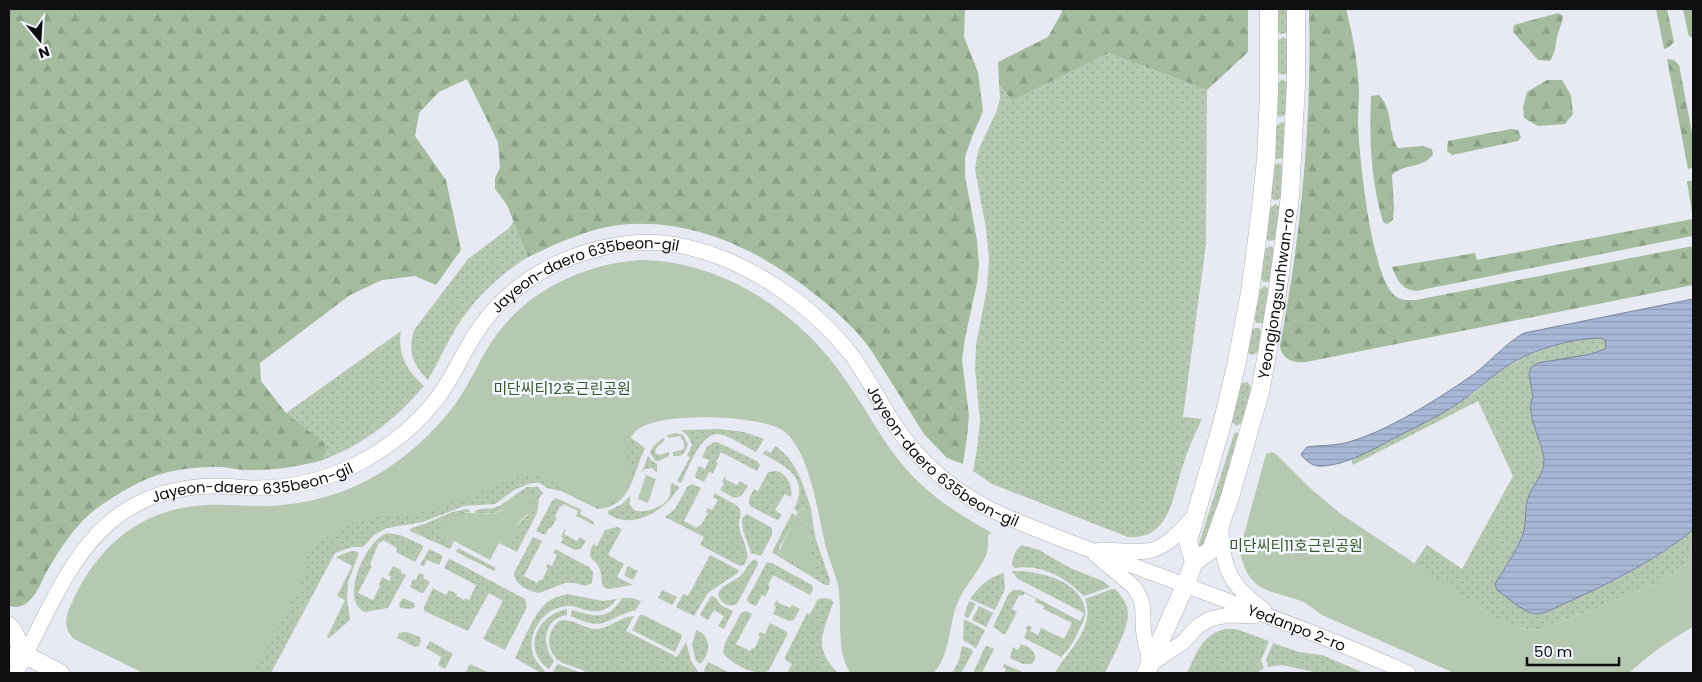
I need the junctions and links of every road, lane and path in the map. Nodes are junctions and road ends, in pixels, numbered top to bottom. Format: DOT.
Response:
graph roads {
  1 [pos="1269,9"];
  2 [pos="1296,9"];
  3 [pos="1196,514"];
  4 [pos="1221,522"];
  5 [pos="1089,549"];
  6 [pos="1194,562"];
  7 [pos="1185,586"];
  8 [pos="1275,619"];
  9 [pos="9,626"];
  10 [pos="17,656"];
  11 [pos="1148,669"];
  12 [pos="16,673"];
  13 [pos="60,673"];
  14 [pos="1408,673"];
  1 -- 3 [label="main road, Yeongjongsunhwan-ro"];
  2 -- 4 [label="main road, Yeongjongsunhwan-ro"];
  3 -- 5 [label="street"];
  3 -- 6 [label="main road, Yeongjongsunhwan-ro"];
  4 -- 6 [label="main road, Yeongjongsunhwan-ro"];
  4 -- 8 [label="street"];
  5 -- 7 [label="street, Jayeon-daero 635beon-gil"];
  5 -- 10 [label="street, Jayeon-daero 635beon-gil"];
  5 -- 11 [label="street"];
  6 -- 7 [label="main road, Yeongjongsunhwan-ro"];
  7 -- 8 [label="street, Yedanpo 2-ro"];
  7 -- 11 [label="main road, Yeongjongsunhwan-ro"];
  8 -- 11 [label="street"];
  8 -- 14 [label="street, Yedanpo 2-ro"];
  9 -- 10 [label="main road"];
  10 -- 12 [label="street, Jayeon-daero 635beon-gil"];
  10 -- 13 [label="main road"];
}
